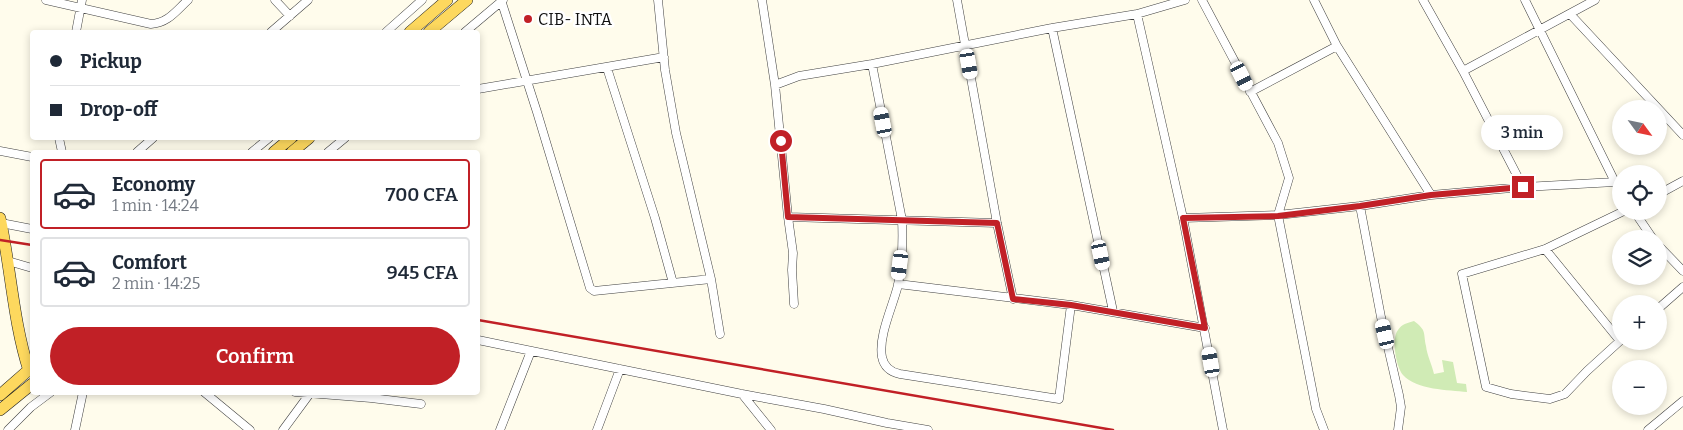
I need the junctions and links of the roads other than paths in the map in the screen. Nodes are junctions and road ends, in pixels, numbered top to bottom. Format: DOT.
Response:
graph roads {
  1 [pos="46,0"];
  2 [pos="188,0"];
  3 [pos="275,0"];
  4 [pos="308,0"];
  5 [pos="422,0"];
  6 [pos="447,0"];
  7 [pos="467,0"];
  8 [pos="510,0"];
  9 [pos="658,0"];
  10 [pos="762,0"];
  11 [pos="957,0"];
  12 [pos="1185,0"];
  13 [pos="1202,0"];
  14 [pos="1314,0"];
  15 [pos="1424,0"];
  16 [pos="1525,0"];
  17 [pos="1595,0"];
  18 [pos="502,1"];
  19 [pos="81,4"];
  20 [pos="1137,14"];
  21 [pos="1570,14"];
  22 [pos="290,16"];
  23 [pos="1052,28"];
  24 [pos="76,30"];
  25 [pos="274,30"];
  26 [pos="388,30"];
  27 [pos="412,30"];
  28 [pos="431,30"];
  29 [pos="468,30"];
  30 [pos="1539,30"];
  31 [pos="966,45"];
  32 [pos="1337,46"];
  33 [pos="664,57"];
  34 [pos="872,64"];
  35 [pos="607,68"];
  36 [pos="1463,71"];
  37 [pos="526,81"];
  38 [pos="775,85"];
  39 [pos="480,89"];
  40 [pos="1250,92"];
  41 [pos="1683,135"];
  42 [pos="152,140"];
  43 [pos="267,140"];
  44 [pos="289,140"];
  45 [pos="307,140"];
  46 [pos="343,140"];
  47 [pos="139,150"];
  48 [pos="254,150"];
  49 [pos="276,150"];
  50 [pos="294,150"];
  51 [pos="330,150"];
  52 [pos="0,151"];
  53 [pos="30,157"];
  54 [pos="1612,176"];
  55 [pos="1612,182"];
  56 [pos="1683,182"];
  57 [pos="1523,187"];
  58 [pos="1667,190"];
  59 [pos="1431,195"];
  60 [pos="1360,206"];
  61 [pos="1278,216"];
  62 [pos="788,217"];
  63 [pos="1612,217"];
  64 [pos="1183,218"];
  65 [pos="902,220"];
  66 [pos="0,221"];
  67 [pos="997,223"];
  68 [pos="30,228"];
  69 [pos="1545,249"];
  70 [pos="1667,254"];
  71 [pos="4,261"];
  72 [pos="30,268"];
  73 [pos="1683,271"];
  74 [pos="711,279"];
  75 [pos="673,283"];
  76 [pos="898,284"];
  77 [pos="1683,287"];
  78 [pos="1013,299"];
  79 [pos="1667,301"];
  80 [pos="794,304"];
  81 [pos="1071,305"];
  82 [pos="1113,311"];
  83 [pos="1205,328"];
  84 [pos="1612,330"];
  85 [pos="720,334"];
  86 [pos="480,340"];
  87 [pos="1612,350"];
  88 [pos="531,351"];
  89 [pos="30,366"];
  90 [pos="620,369"];
  91 [pos="30,370"];
  92 [pos="30,370"];
  93 [pos="0,382"];
  94 [pos="30,386"];
  95 [pos="742,394"];
  96 [pos="0,395"];
  97 [pos="47,395"];
  98 [pos="82,395"];
  99 [pos="208,395"];
  100 [pos="310,395"];
  101 [pos="326,395"];
  102 [pos="15,399"];
  103 [pos="1683,401"];
  104 [pos="421,404"];
  105 [pos="0,410"];
  106 [pos="887,423"];
  107 [pos="8,430"];
  108 [pos="75,430"];
  109 [pos="250,430"];
  110 [pos="283,430"];
  111 [pos="500,430"];
  112 [pos="597,430"];
  113 [pos="771,430"];
  114 [pos="893,430"];
  115 [pos="928,430"];
  116 [pos="1223,430"];
  117 [pos="1324,430"];
  118 [pos="1398,430"];
  119 [pos="1648,430"];
  1 -- 19 [label="street"];
  2 -- 19 [label="street"];
  3 -- 22 [label="street"];
  4 -- 22 [label="street"];
  5 -- 26 [label="street"];
  6 -- 27 [label="main road"];
  7 -- 28 [label="main road"];
  8 -- 18 [label="street"];
  9 -- 33 [label="street"];
  10 -- 38 [label="street"];
  11 -- 31 [label="street"];
  12 -- 20 [label="street"];
  13 -- 40 [label="street"];
  14 -- 32 [label="street"];
  15 -- 36 [label="street"];
  16 -- 30 [label="street"];
  17 -- 21 [label="street"];
  18 -- 29 [label="street"];
  18 -- 37 [label="street"];
  19 -- 24 [label="street"];
  20 -- 23 [label="street"];
  20 -- 64 [label="street"];
  21 -- 30 [label="street"];
  21 -- 41 [label="street"];
  22 -- 25 [label="street"];
  23 -- 31 [label="street"];
  23 -- 82 [label="street"];
  30 -- 36 [label="street"];
  30 -- 54 [label="street"];
  31 -- 34 [label="street"];
  31 -- 67 [label="street"];
  32 -- 40 [label="street"];
  32 -- 59 [label="street"];
  33 -- 35 [label="street"];
  33 -- 74 [label="street"];
  34 -- 38 [label="street"];
  34 -- 65 [label="street"];
  35 -- 37 [label="street"];
  35 -- 75 [label="street"];
  36 -- 57 [label="street"];
  37 -- 39 [label="street"];
  37 -- 75 [label="street"];
  38 -- 62 [label="street"];
  40 -- 61 [label="street"];
  42 -- 47 [label="street"];
  43 -- 48 [label="street"];
  44 -- 49 [label="main road"];
  45 -- 50 [label="main road"];
  46 -- 51 [label="street"];
  52 -- 53 [label="street"];
  55 -- 57 [label="street"];
  56 -- 58 [label="street"];
  57 -- 59 [label="street"];
  59 -- 60 [label="street"];
  60 -- 61 [label="street"];
  60 -- 118 [label="street"];
  61 -- 64 [label="street"];
  61 -- 117 [label="street"];
  62 -- 65 [label="street"];
  62 -- 80 [label="street"];
  63 -- 69 [label="street"];
  64 -- 83 [label="street"];
  65 -- 67 [label="street"];
  65 -- 76 [label="street"];
  66 -- 68 [label="street"];
  66 -- 71 [label="main road"];
  67 -- 78 [label="street"];
  69 -- 84 [label="street"];
  69 -- 87 [label="street"];
  70 -- 73 [label="street"];
  71 -- 72 [label="street"];
  71 -- 89 [label="main road"];
  74 -- 75 [label="street"];
  74 -- 85 [label="street"];
  76 -- 78 [label="street"];
  76 -- 81 [label="street"];
  77 -- 79 [label="street"];
  78 -- 81 [label="street"];
  81 -- 82 [label="street"];
  82 -- 83 [label="street"];
  83 -- 116 [label="street"];
  86 -- 88 [label="street"];
  88 -- 90 [label="street"];
  88 -- 111 [label="street"];
  90 -- 95 [label="street"];
  90 -- 112 [label="street"];
  91 -- 96 [label="main road"];
  92 -- 102 [label="main road"];
  93 -- 96 [label="main road"];
  94 -- 102 [label="main road"];
  95 -- 106 [label="street"];
  95 -- 113 [label="street"];
  97 -- 107 [label="street"];
  98 -- 108 [label="street"];
  99 -- 109 [label="street"];
  100 -- 110 [label="street"];
  101 -- 104 [label="street"];
  102 -- 105 [label="main road"];
  103 -- 119 [label="street"];
  106 -- 114 [label="street"];
  106 -- 115 [label="street"];
}
